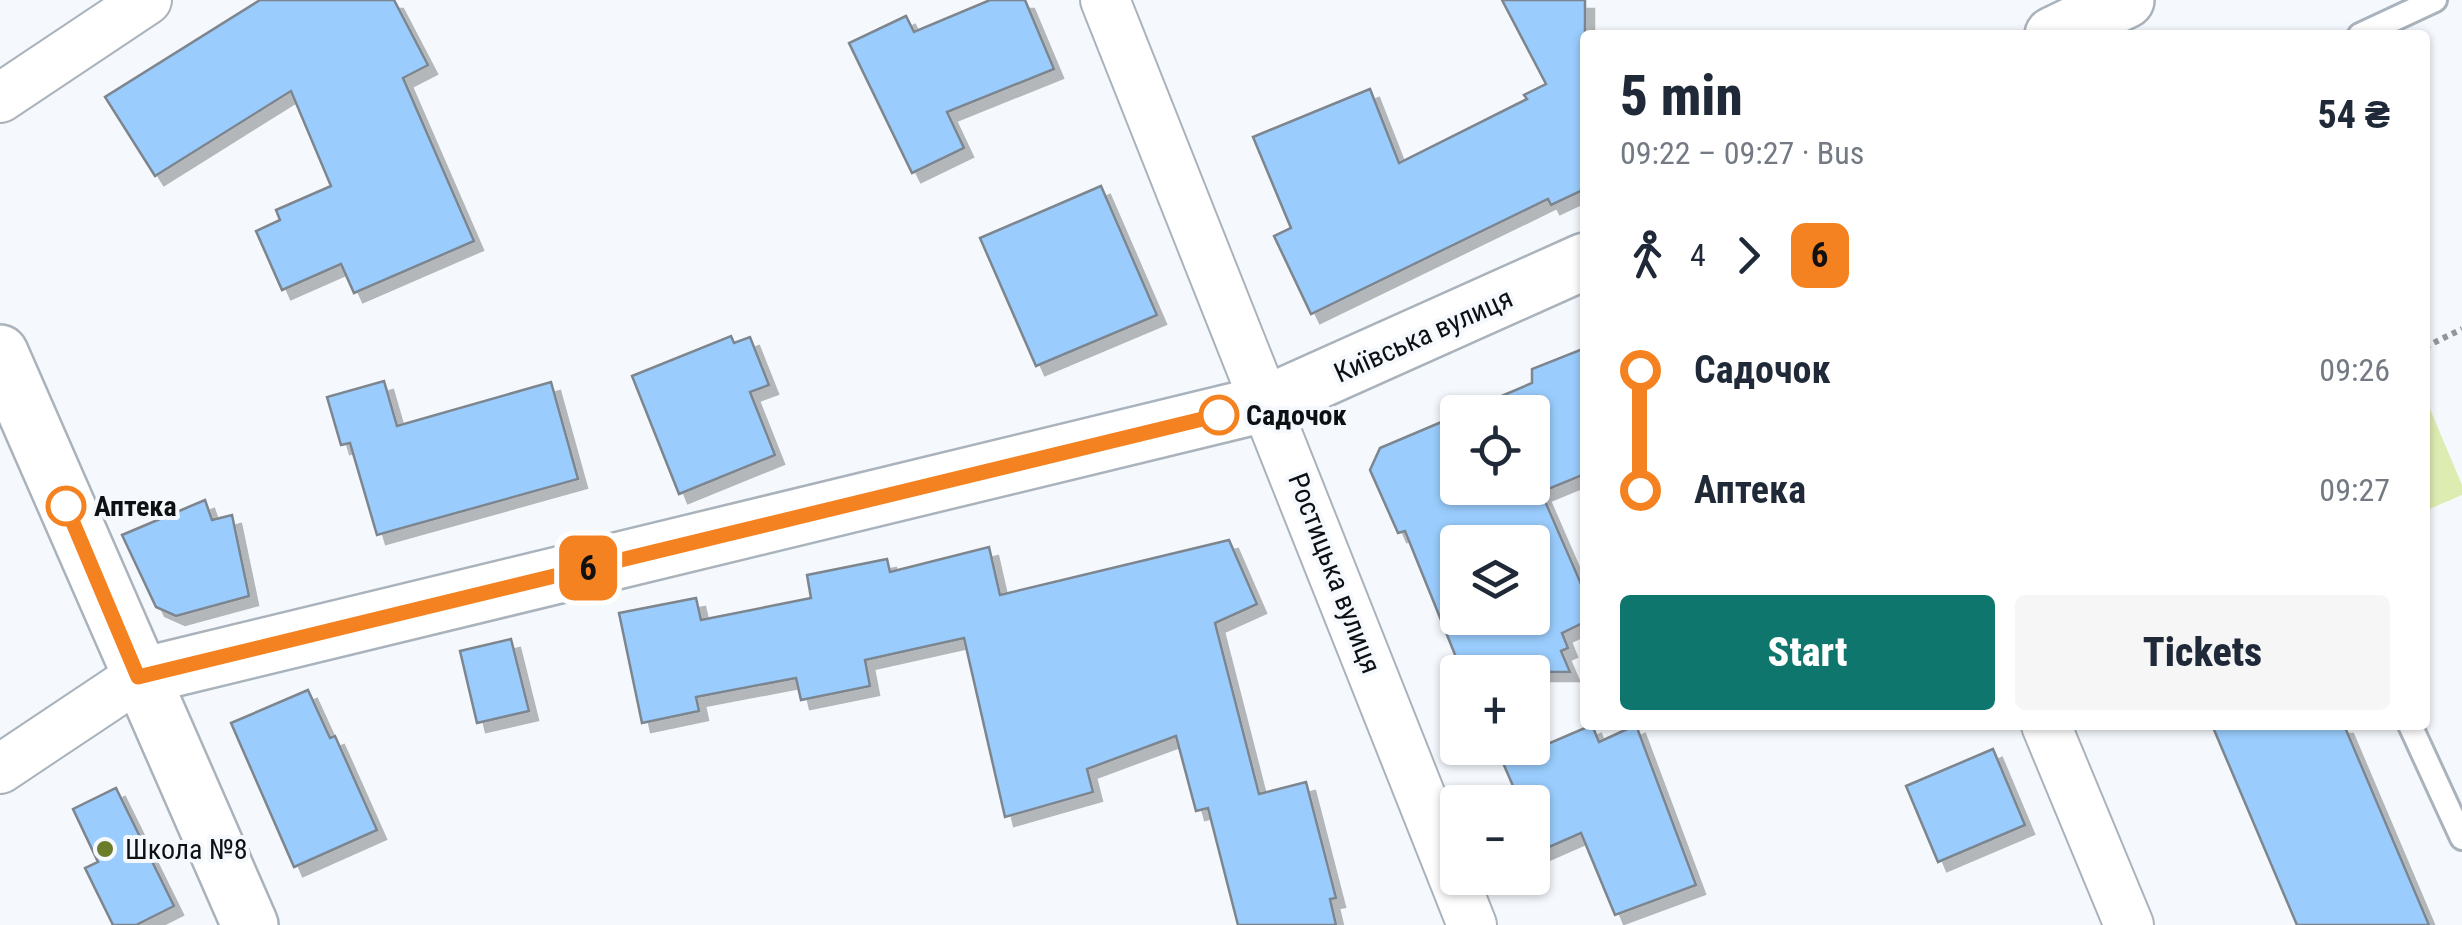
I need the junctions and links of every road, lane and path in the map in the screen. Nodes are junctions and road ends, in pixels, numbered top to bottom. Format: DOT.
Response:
graph roads {
  1 [pos="146,0"];
  2 [pos="1106,0"];
  3 [pos="2126,0"];
  4 [pos="2435,0"];
  5 [pos="2063,30"];
  6 [pos="2371,30"];
  7 [pos="0,98"];
  8 [pos="1580,262"];
  9 [pos="2462,329"];
  10 [pos="2430,344"];
  11 [pos="0,353"];
  12 [pos="1268,403"];
  13 [pos="138,677"];
  14 [pos="2048,730"];
  15 [pos="2412,730"];
  16 [pos="0,768"];
  17 [pos="2462,838"];
  18 [pos="250,925"];
  19 [pos="1472,925"];
  20 [pos="2128,925"];
  1 -- 7 [label="street"];
  2 -- 12 [label="street, Ростицька вулиця"];
  3 -- 5 [label="street"];
  4 -- 6 [label="lane"];
  8 -- 12 [label="street, Київська вулиця"];
  9 -- 10 [label="path"];
  11 -- 13 [label="street"];
  12 -- 13 [label="street, Київська вулиця"];
  12 -- 19 [label="street, Ростицька вулиця"];
  13 -- 16 [label="street, Київська вулиця"];
  13 -- 18 [label="street"];
  14 -- 20 [label="street"];
  15 -- 17 [label="lane"];
}
